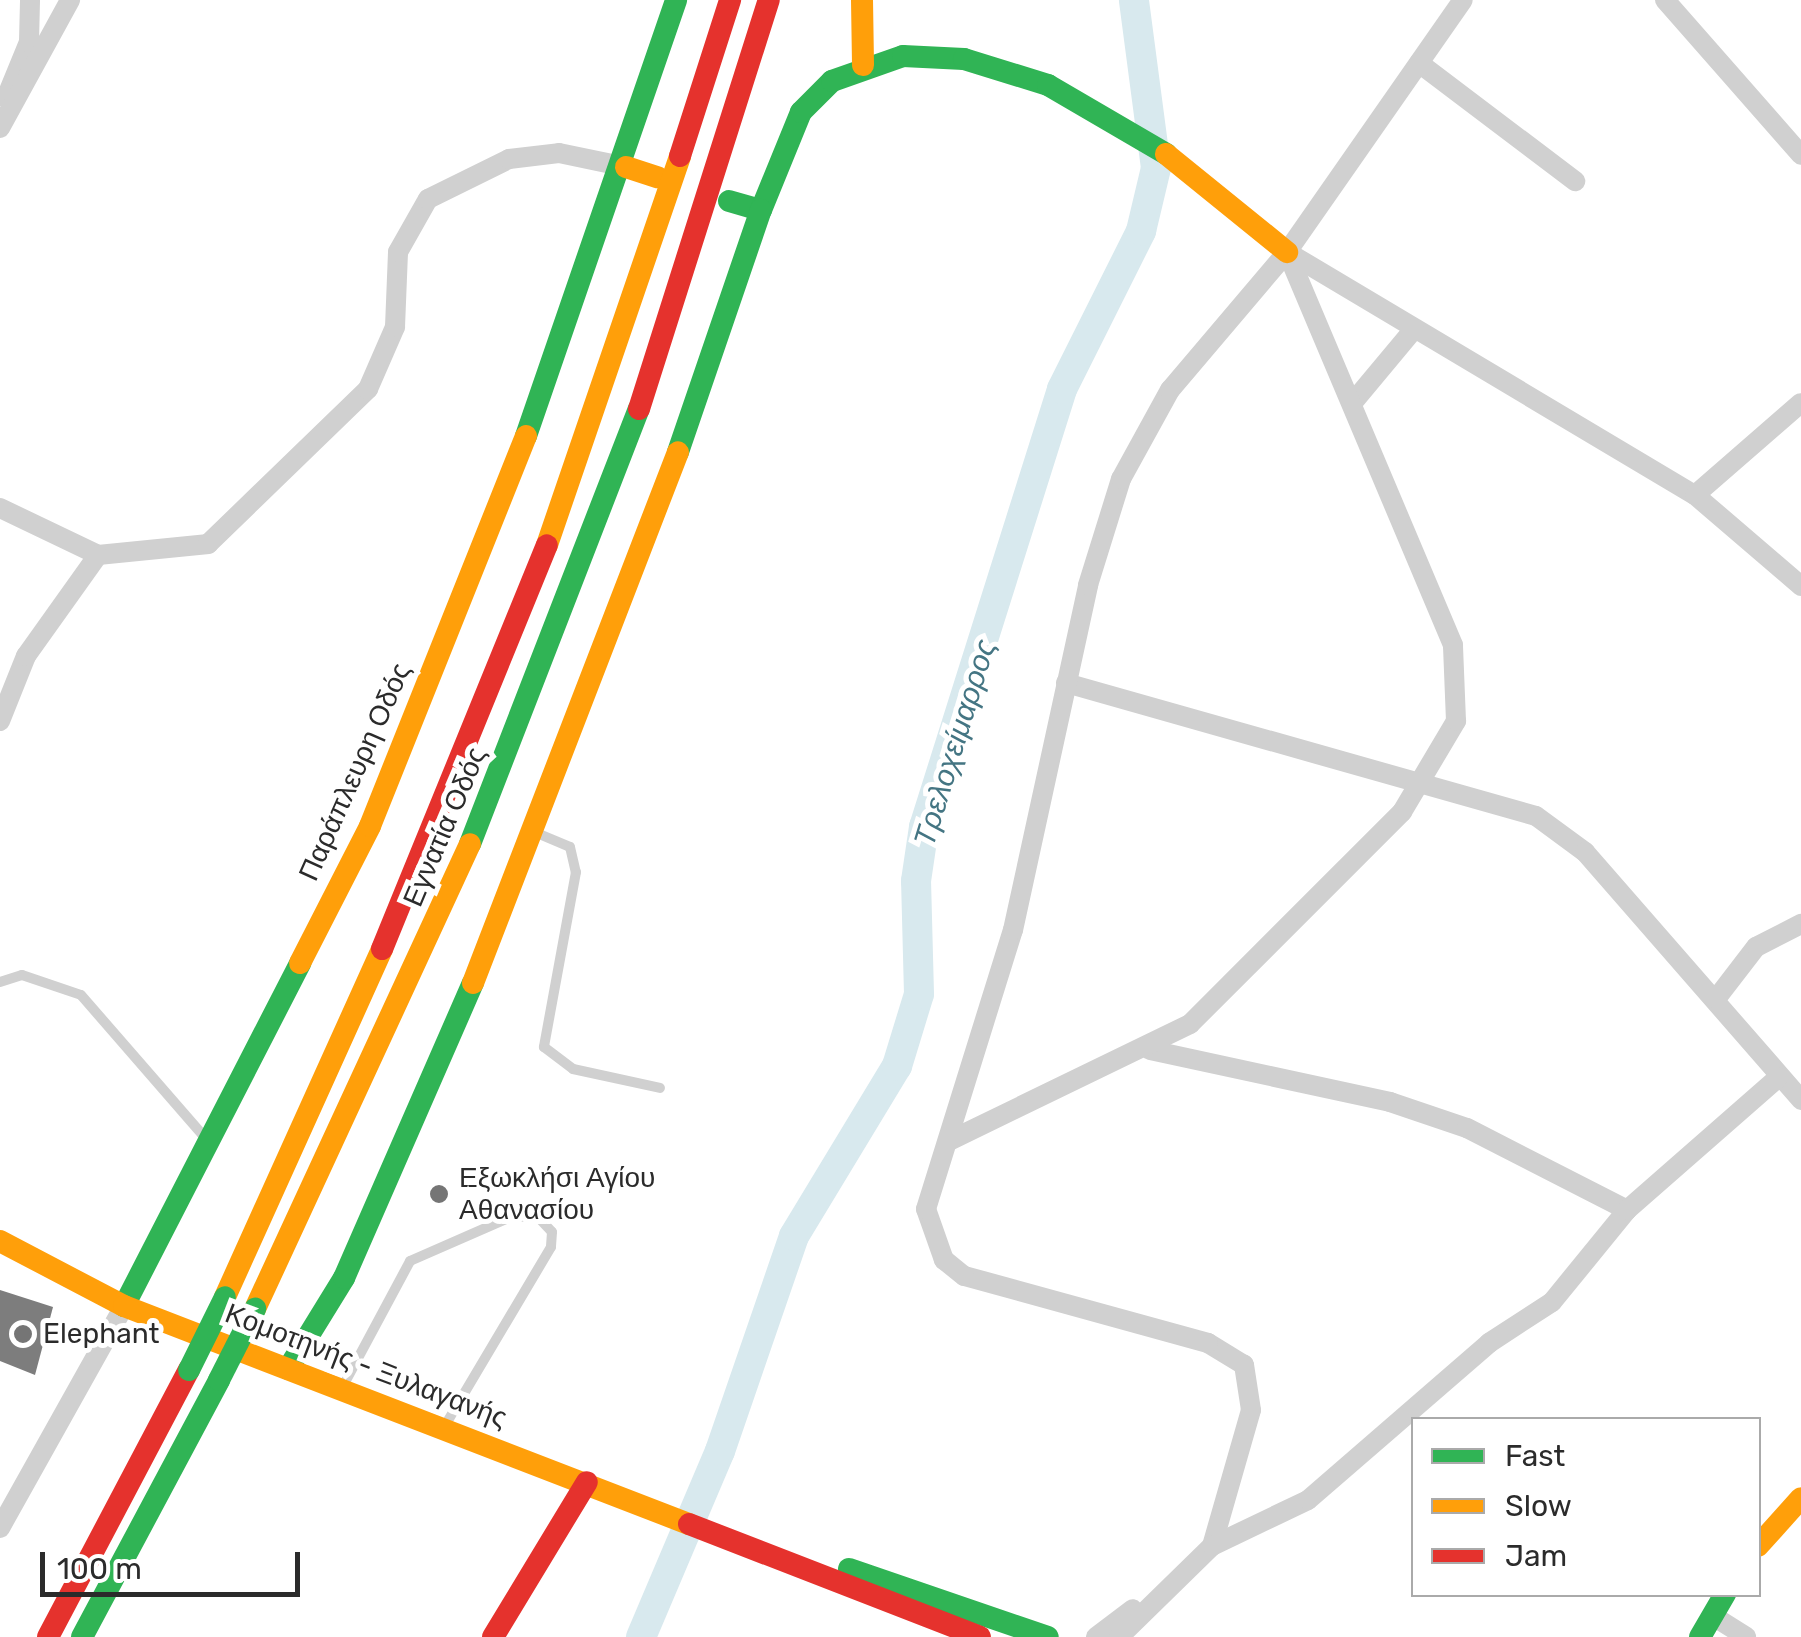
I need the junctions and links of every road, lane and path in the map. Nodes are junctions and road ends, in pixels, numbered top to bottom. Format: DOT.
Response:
graph roads {
  1 [pos="30,0"];
  2 [pos="70,0"];
  3 [pos="676,0"];
  4 [pos="730,0"];
  5 [pos="768,0"];
  6 [pos="862,0"];
  7 [pos="1463,0"];
  8 [pos="1664,0"];
  9 [pos="1419,63"];
  10 [pos="863,65"];
  11 [pos="0,108"];
  12 [pos="0,128"];
  13 [pos="1801,156"];
  14 [pos="626,167"];
  15 [pos="657,177"];
  16 [pos="1575,181"];
  17 [pos="729,201"];
  18 [pos="761,210"];
  19 [pos="1287,252"];
  20 [pos="1414,329"];
  21 [pos="1354,401"];
  22 [pos="1801,403"];
  23 [pos="1695,496"];
  24 [pos="0,508"];
  25 [pos="98,555"];
  26 [pos="1801,586"];
  27 [pos="1066,683"];
  28 [pos="0,721"];
  29 [pos="1422,789"];
  30 [pos="531,831"];
  31 [pos="1801,924"];
  32 [pos="0,982"];
  33 [pos="1716,998"];
  34 [pos="1150,1050"];
  35 [pos="1778,1078"];
  36 [pos="660,1088"];
  37 [pos="1801,1100"];
  38 [pos="206,1140"];
  39 [pos="948,1141"];
  40 [pos="1627,1210"];
  41 [pos="0,1241"];
  42 [pos="124,1306"];
  43 [pos="288,1369"];
  44 [pos="342,1389"];
  45 [pos="444,1427"];
  46 [pos="588,1482"];
  47 [pos="1801,1498"];
  48 [pos="0,1528"];
  49 [pos="718,1530"];
  50 [pos="1761,1543"];
  51 [pos="1212,1546"];
  52 [pos="1723,1597"];
  53 [pos="1148,1600"];
  54 [pos="1713,1616"];
  55 [pos="48,1637"];
  56 [pos="82,1637"];
  57 [pos="493,1637"];
  58 [pos="980,1637"];
  59 [pos="1048,1637"];
  60 [pos="1096,1637"];
  61 [pos="1120,1637"];
  62 [pos="1700,1637"];
  63 [pos="1746,1637"];
  1 -- 11 [label="street"];
  2 -- 12 [label="street"];
  3 -- 14 [label="main road, Παράπλευρη Οδός"];
  4 -- 55 [label="main road, Εγνατία Οδός, bridge"];
  5 -- 56 [label="main road, Εγνατία Οδός, bridge"];
  6 -- 10 [label="main road"];
  7 -- 9 [label="street"];
  8 -- 13 [label="street"];
  9 -- 16 [label="street"];
  9 -- 19 [label="street"];
  10 -- 18 [label="main road"];
  10 -- 19 [label="main road"];
  14 -- 15 [label="main road"];
  14 -- 25 [label="street"];
  14 -- 38 [label="main road, Παράπλευρη Οδός"];
  17 -- 18 [label="main road"];
  18 -- 30 [label="main road"];
  19 -- 20 [label="street"];
  19 -- 21 [label="street"];
  19 -- 27 [label="street"];
  20 -- 21 [label="street"];
  20 -- 23 [label="street"];
  21 -- 29 [label="street"];
  22 -- 23 [label="street"];
  23 -- 26 [label="street"];
  24 -- 25 [label="street"];
  25 -- 28 [label="street"];
  27 -- 29 [label="street"];
  27 -- 39 [label="street"];
  29 -- 33 [label="street"];
  29 -- 34 [label="street"];
  30 -- 36 [label="lane"];
  30 -- 43 [label="main road"];
  31 -- 33 [label="street"];
  32 -- 38 [label="lane"];
  33 -- 35 [label="street"];
  34 -- 39 [label="street"];
  34 -- 40 [label="street"];
  35 -- 37 [label="street"];
  35 -- 40 [label="street"];
  38 -- 42 [label="main road, Παράπλευρη Οδός"];
  39 -- 51 [label="street"];
  40 -- 51 [label="street"];
  41 -- 42 [label="main road, Κομοτηνής - Ξυλαγανής"];
  42 -- 43 [label="main road, Κομοτηνής - Ξυλαγανής"];
  42 -- 48 [label="street, Παράπλευρη Οδός"];
  43 -- 44 [label="main road, Κομοτηνής - Ξυλαγανής"];
  44 -- 45 [label="main road, Κομοτηνής - Ξυλαγανής"];
  44 -- 45 [label="lane"];
  45 -- 46 [label="main road, Κομοτηνής - Ξυλαγανής"];
  46 -- 49 [label="main road, Κομοτηνής - Ξυλαγανής"];
  46 -- 57 [label="main road"];
  47 -- 50 [label="main road"];
  49 -- 58 [label="main road, Κομοτηνής - Ξυλαγανής"];
  49 -- 59 [label="main road, Κομοτηνής - Ξυλαγανής"];
  51 -- 53 [label="street"];
  52 -- 54 [label="main road"];
  53 -- 60 [label="street"];
  53 -- 61 [label="street"];
  54 -- 62 [label="main road"];
  54 -- 63 [label="street"];
}
